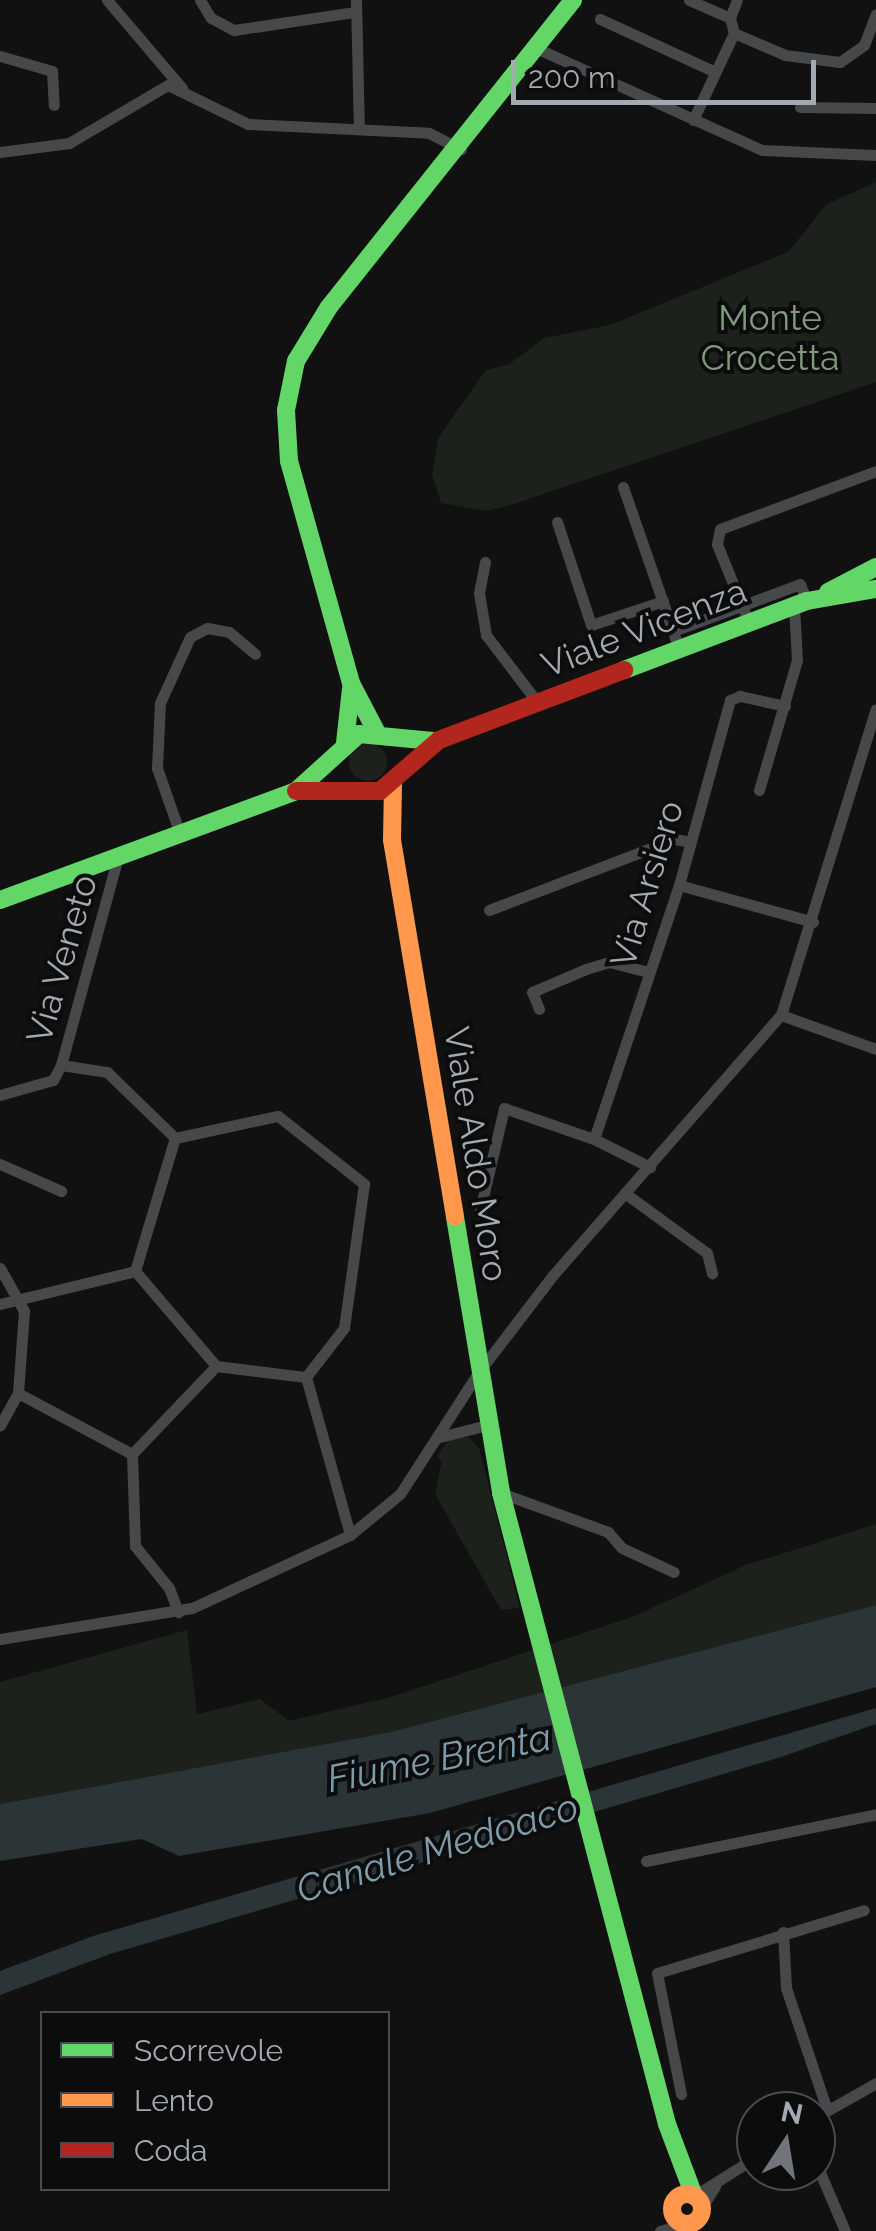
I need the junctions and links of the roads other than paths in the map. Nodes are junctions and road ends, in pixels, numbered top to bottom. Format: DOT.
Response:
graph roads {
  1 [pos="107,0"];
  2 [pos="200,0"];
  3 [pos="573,0"];
  4 [pos="689,0"];
  5 [pos="738,0"];
  6 [pos="355,6"];
  7 [pos="876,14"];
  8 [pos="730,18"];
  9 [pos="600,19"];
  10 [pos="734,32"];
  11 [pos="536,48"];
  12 [pos="0,56"];
  13 [pos="715,72"];
  14 [pos="182,88"];
  15 [pos="54,105"];
  16 [pos="800,107"];
  17 [pos="876,108"];
  18 [pos="693,120"];
  19 [pos="358,129"];
  20 [pos="461,149"];
  21 [pos="0,152"];
  22 [pos="876,155"];
  23 [pos="876,471"];
  24 [pos="622,487"];
  25 [pos="557,522"];
  26 [pos="485,562"];
  27 [pos="876,566"];
  28 [pos="876,589"];
  29 [pos="663,600"];
  30 [pos="808,601"];
  31 [pos="746,614"];
  32 [pos="674,631"];
  33 [pos="679,650"];
  34 [pos="255,654"];
  35 [pos="351,683"];
  36 [pos="538,703"];
  37 [pos="785,706"];
  38 [pos="876,709"];
  39 [pos="383,736"];
  40 [pos="438,740"];
  41 [pos="342,750"];
  42 [pos="395,778"];
  43 [pos="759,790"];
  44 [pos="296,791"];
  45 [pos="358,791"];
  46 [pos="390,824"];
  47 [pos="180,834"];
  48 [pos="691,842"];
  49 [pos="118,856"];
  50 [pos="679,885"];
  51 [pos="0,900"];
  52 [pos="489,910"];
  53 [pos="813,922"];
  54 [pos="648,972"];
  55 [pos="539,1009"];
  56 [pos="781,1015"];
  57 [pos="876,1050"];
  58 [pos="61,1065"];
  59 [pos="0,1095"];
  60 [pos="175,1138"];
  61 [pos="594,1138"];
  62 [pos="0,1164"];
  63 [pos="650,1167"];
  64 [pos="61,1191"];
  65 [pos="626,1194"];
  66 [pos="478,1214"];
  67 [pos="0,1268"];
  68 [pos="134,1271"];
  69 [pos="712,1273"];
  70 [pos="21,1298"];
  71 [pos="0,1304"];
  72 [pos="511,1333"];
  73 [pos="472,1340"];
  74 [pos="216,1366"];
  75 [pos="478,1373"];
  76 [pos="306,1377"];
  77 [pos="18,1392"];
  78 [pos="487,1424"];
  79 [pos="0,1425"];
  80 [pos="436,1439"];
  81 [pos="132,1454"];
  82 [pos="500,1493"];
  83 [pos="350,1535"];
  84 [pos="674,1572"];
  85 [pos="178,1612"];
  86 [pos="0,1639"];
  87 [pos="876,1814"];
  88 [pos="646,1861"];
  89 [pos="864,1910"];
  90 [pos="783,1932"];
  91 [pos="876,2083"];
  92 [pos="815,2091"];
  93 [pos="681,2094"];
  94 [pos="836,2106"];
  95 [pos="668,2124"];
  96 [pos="681,2168"];
  97 [pos="736,2171"];
  98 [pos="717,2183"];
  99 [pos="828,2191"];
  100 [pos="683,2219"];
  101 [pos="845,2231"];
  1 -- 14 [label="street"];
  2 -- 6 [label="street"];
  3 -- 11 [label="main road"];
  4 -- 8 [label="street"];
  5 -- 8 [label="street"];
  6 -- 19 [label="street"];
  7 -- 10 [label="street"];
  8 -- 10 [label="street"];
  9 -- 13 [label="street"];
  10 -- 13 [label="street"];
  11 -- 18 [label="street"];
  11 -- 20 [label="main road"];
  12 -- 15 [label="street"];
  13 -- 18 [label="street"];
  14 -- 19 [label="street"];
  14 -- 21 [label="street"];
  16 -- 17 [label="street"];
  18 -- 22 [label="street"];
  19 -- 20 [label="street"];
  20 -- 35 [label="main road"];
  23 -- 31 [label="street"];
  24 -- 29 [label="street"];
  25 -- 29 [label="street"];
  26 -- 36 [label="street"];
  27 -- 30 [label="main road"];
  28 -- 30 [label="main road, Viale Vicenza"];
  29 -- 32 [label="street"];
  30 -- 31 [label="main road, Viale Vicenza"];
  30 -- 37 [label="street"];
  31 -- 32 [label="street, Viale Vicenza"];
  31 -- 33 [label="main road, Viale Vicenza"];
  32 -- 33 [label="street"];
  33 -- 36 [label="main road, Viale Vicenza"];
  34 -- 47 [label="street"];
  35 -- 39 [label="main road"];
  35 -- 41 [label="main road"];
  36 -- 40 [label="main road, Viale Vicenza"];
  37 -- 43 [label="street"];
  37 -- 48 [label="street, Via Arsiero"];
  38 -- 53 [label="street"];
  39 -- 40 [label="main road, Viale Vicenza"];
  39 -- 41 [label="main road, Viale Vicenza"];
  39 -- 42 [label="main road"];
  40 -- 42 [label="main road, Viale Vicenza"];
  41 -- 44 [label="main road, Viale Vicenza"];
  41 -- 45 [label="main road"];
  42 -- 45 [label="main road, Viale Vicenza"];
  42 -- 46 [label="main road, Viale Aldo Moro"];
  44 -- 45 [label="main road, Viale Vicenza"];
  44 -- 47 [label="main road, Viale Vicenza"];
  45 -- 46 [label="main road"];
  46 -- 73 [label="main road, Viale Aldo Moro"];
  47 -- 49 [label="main road, Viale Vicenza"];
  48 -- 50 [label="street, Via Arsiero"];
  48 -- 52 [label="street"];
  49 -- 51 [label="main road, Viale Vicenza"];
  49 -- 58 [label="street, Via Veneto"];
  50 -- 53 [label="street"];
  50 -- 54 [label="street, Via Arsiero"];
  53 -- 56 [label="street"];
  54 -- 55 [label="street"];
  54 -- 61 [label="street, Via Arsiero"];
  56 -- 57 [label="street"];
  56 -- 63 [label="street"];
  58 -- 59 [label="street, Via Veneto"];
  58 -- 60 [label="street"];
  60 -- 68 [label="street"];
  60 -- 76 [label="street"];
  61 -- 63 [label="street"];
  61 -- 66 [label="street"];
  62 -- 64 [label="street"];
  63 -- 65 [label="street"];
  65 -- 69 [label="street"];
  65 -- 72 [label="street"];
  67 -- 70 [label="street"];
  68 -- 70 [label="street"];
  68 -- 74 [label="street"];
  70 -- 71 [label="street"];
  70 -- 77 [label="street"];
  72 -- 73 [label="street"];
  72 -- 75 [label="street"];
  73 -- 75 [label="main road, Viale Aldo Moro"];
  74 -- 76 [label="street"];
  74 -- 81 [label="street"];
  75 -- 78 [label="main road, Viale Aldo Moro"];
  75 -- 80 [label="street"];
  76 -- 83 [label="street"];
  77 -- 79 [label="street"];
  77 -- 81 [label="street"];
  78 -- 80 [label="street"];
  78 -- 82 [label="main road, Viale Aldo Moro"];
  80 -- 83 [label="street"];
  81 -- 85 [label="street"];
  82 -- 84 [label="street"];
  82 -- 95 [label="main road, Viale Aldo Moro"];
  83 -- 85 [label="street"];
  85 -- 86 [label="street"];
  87 -- 88 [label="street"];
  89 -- 90 [label="street"];
  90 -- 92 [label="street"];
  90 -- 93 [label="street"];
  91 -- 94 [label="street"];
  95 -- 96 [label="main road"];
  95 -- 100 [label="main road"];
  96 -- 98 [label="street"];
  96 -- 100 [label="main road"];
  97 -- 98 [label="street"];
  98 -- 100 [label="street"];
  99 -- 101 [label="street"];
}
